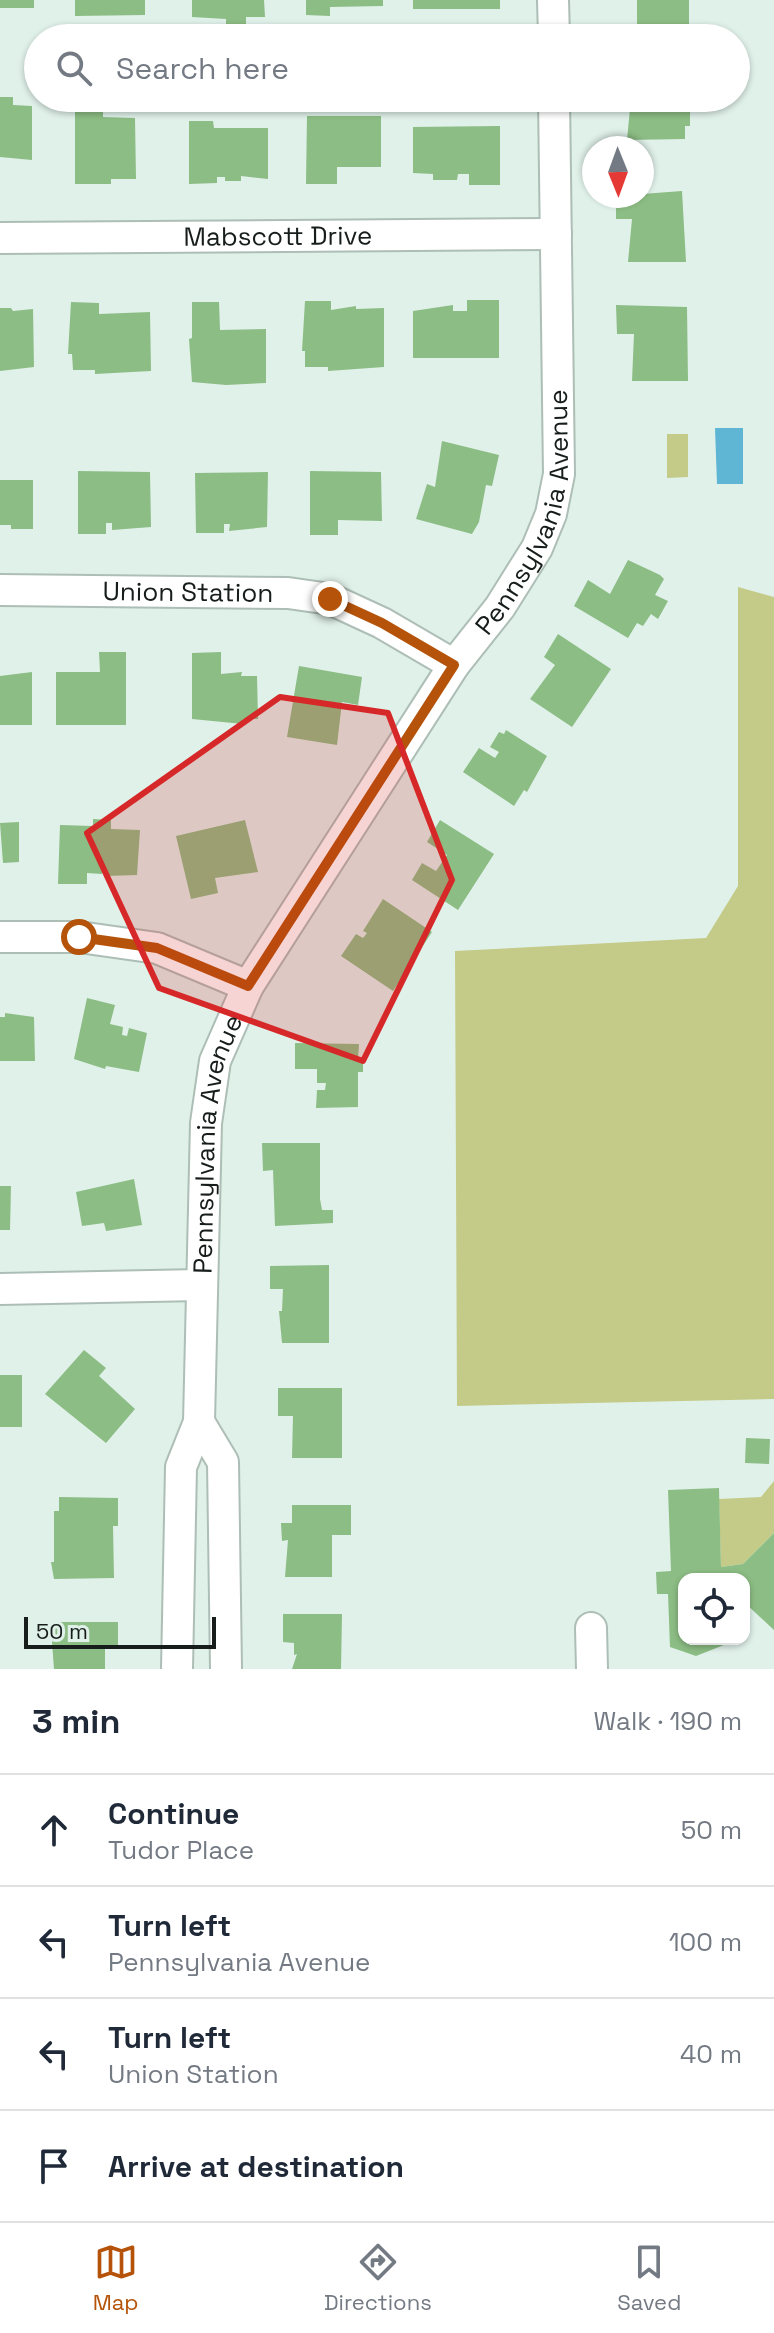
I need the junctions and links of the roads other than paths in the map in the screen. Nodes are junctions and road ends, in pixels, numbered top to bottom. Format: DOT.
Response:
graph roads {
  1 [pos="553,0"];
  2 [pos="554,24"];
  3 [pos="554,112"];
  4 [pos="556,234"];
  5 [pos="0,238"];
  6 [pos="0,590"];
  7 [pos="454,665"];
  8 [pos="0,937"];
  9 [pos="248,986"];
  10 [pos="200,1285"];
  11 [pos="0,1289"];
  12 [pos="199,1422"];
  13 [pos="178,1607"];
  14 [pos="225,1607"];
  15 [pos="591,1628"];
  16 [pos="177,1669"];
  17 [pos="226,1669"];
  18 [pos="592,1669"];
  1 -- 2 [label="street"];
  3 -- 4 [label="street, Pennsylvania Avenue"];
  4 -- 5 [label="street, Mabscott Drive"];
  4 -- 7 [label="street, Pennsylvania Avenue"];
  6 -- 7 [label="street, Union Station"];
  7 -- 9 [label="street, Pennsylvania Avenue"];
  8 -- 9 [label="street"];
  9 -- 10 [label="street, Pennsylvania Avenue"];
  10 -- 11 [label="street"];
  10 -- 12 [label="street, Pennsylvania Avenue"];
  12 -- 13 [label="street, Pennsylvania Avenue"];
  12 -- 14 [label="street"];
  13 -- 14 [label="street"];
  13 -- 16 [label="street, Pennsylvania Avenue"];
  14 -- 17 [label="street"];
  15 -- 18 [label="street"];
}
